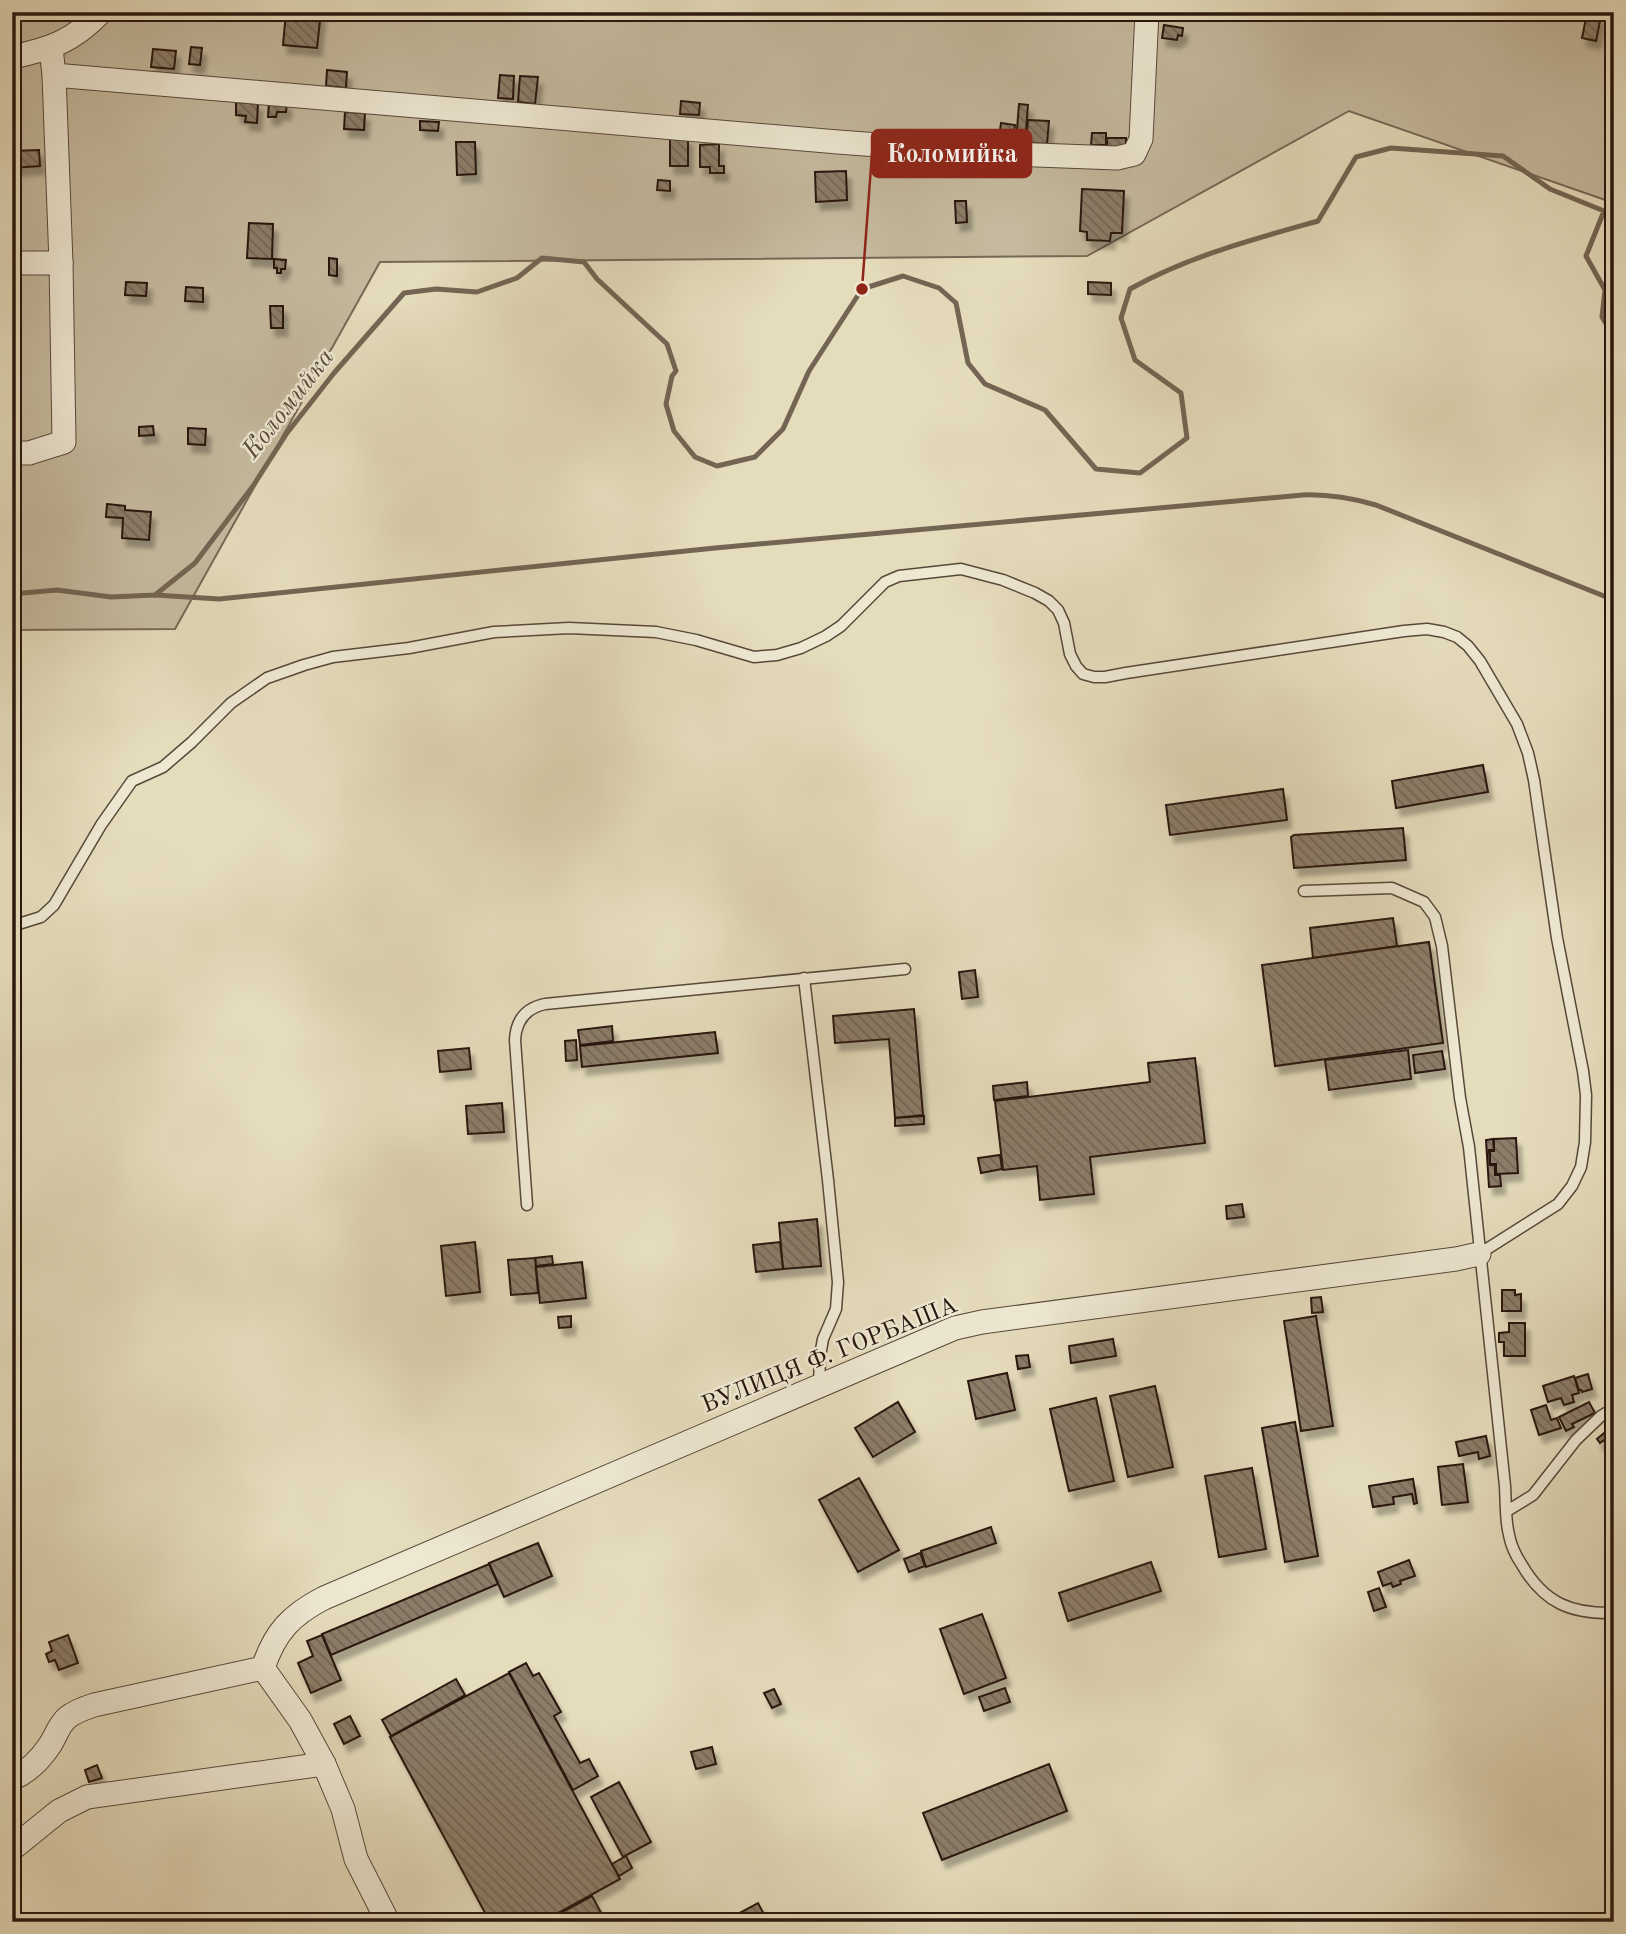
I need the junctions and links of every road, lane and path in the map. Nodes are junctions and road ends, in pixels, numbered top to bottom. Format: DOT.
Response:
graph roads {
  1 [pos="101,12"];
  2 [pos="1147,12"];
  3 [pos="51,48"];
  4 [pos="12,57"];
  5 [pos="54,75"];
  6 [pos="12,263"];
  7 [pos="61,263"];
  8 [pos="12,453"];
  9 [pos="1304,891"];
  10 [pos="12,926"];
  11 [pos="905,968"];
  12 [pos="804,978"];
  13 [pos="527,1205"];
  14 [pos="1479,1254"];
  15 [pos="819,1387"];
  16 [pos="1614,1408"];
  17 [pos="1507,1511"];
  18 [pos="1614,1613"];
  19 [pos="263,1668"];
  20 [pos="324,1764"];
  21 [pos="12,1779"];
  22 [pos="12,1849"];
  23 [pos="388,1922"];
  1 -- 3 [label="street"];
  2 -- 5 [label="street"];
  3 -- 4 [label="street"];
  3 -- 5 [label="street"];
  5 -- 7 [label="street"];
  6 -- 7 [label="street"];
  7 -- 8 [label="street"];
  9 -- 14 [label="lane"];
  10 -- 14 [label="lane"];
  11 -- 12 [label="lane"];
  12 -- 13 [label="lane"];
  12 -- 15 [label="lane"];
  14 -- 15 [label="street, ВУЛИЦЯ Ф. ГОРБАША"];
  14 -- 17 [label="lane"];
  15 -- 19 [label="street, ВУЛИЦЯ Ф. ГОРБАША"];
  16 -- 17 [label="lane"];
  17 -- 18 [label="lane"];
  19 -- 20 [label="street"];
  19 -- 21 [label="street"];
  20 -- 22 [label="street"];
  20 -- 23 [label="street"];
}
